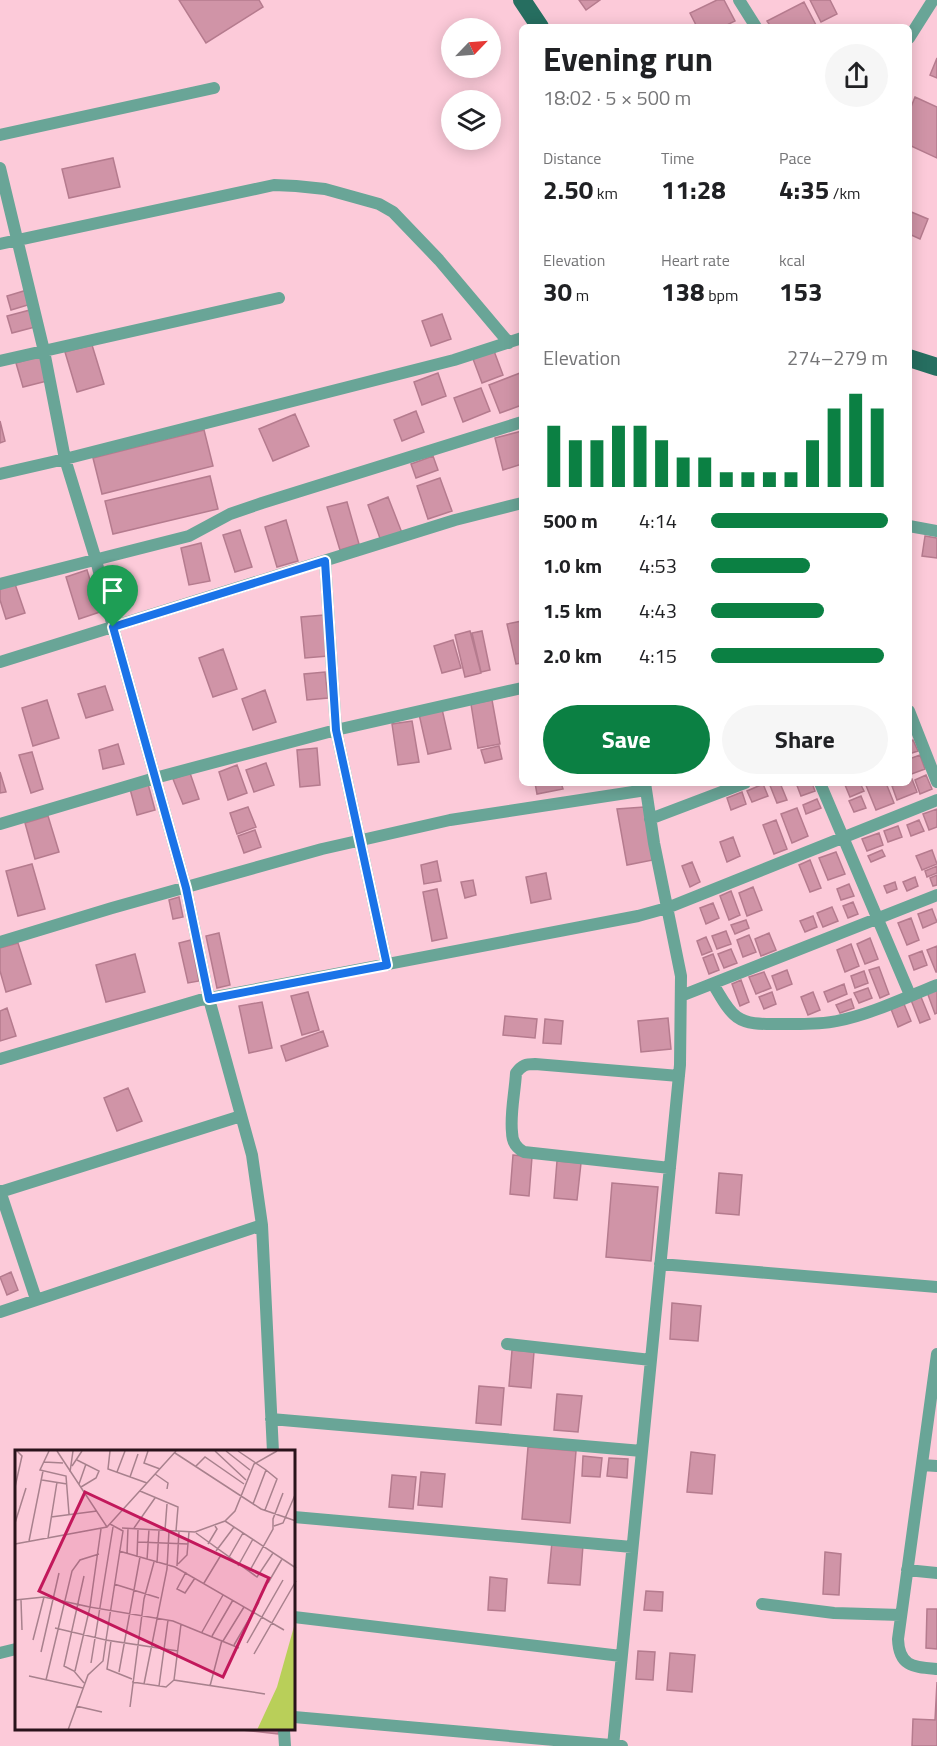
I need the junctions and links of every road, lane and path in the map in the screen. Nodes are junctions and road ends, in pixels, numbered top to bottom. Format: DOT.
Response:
graph roads {
  1 [pos="522,0"];
  2 [pos="739,0"];
  3 [pos="933,0"];
  4 [pos="538,24"];
  5 [pos="754,24"];
  6 [pos="912,33"];
  7 [pos="214,88"];
  8 [pos="0,135"];
  9 [pos="0,168"];
  10 [pos="17,240"];
  11 [pos="0,244"];
  12 [pos="279,298"];
  13 [pos="519,339"];
  14 [pos="509,344"];
  15 [pos="44,351"];
  16 [pos="912,359"];
  17 [pos="0,361"];
  18 [pos="937,367"];
  19 [pos="519,423"];
  20 [pos="64,459"];
  21 [pos="0,474"];
  22 [pos="519,503"];
  23 [pos="912,527"];
  24 [pos="937,531"];
  25 [pos="96,560"];
  26 [pos="325,561"];
  27 [pos="0,584"];
  28 [pos="113,627"];
  29 [pos="0,662"];
  30 [pos="519,689"];
  31 [pos="912,718"];
  32 [pos="336,730"];
  33 [pos="933,761"];
  34 [pos="155,778"];
  35 [pos="937,782"];
  36 [pos="737,786"];
  37 [pos="821,786"];
  38 [pos="645,787"];
  39 [pos="937,800"];
  40 [pos="650,819"];
  41 [pos="0,824"];
  42 [pos="843,837"];
  43 [pos="360,840"];
  44 [pos="186,888"];
  45 [pos="937,895"];
  46 [pos="667,908"];
  47 [pos="878,919"];
  48 [pos="0,942"];
  49 [pos="387,965"];
  50 [pos="713,984"];
  51 [pos="937,985"];
  52 [pos="910,995"];
  53 [pos="681,996"];
  54 [pos="209,999"];
  55 [pos="0,1059"];
  56 [pos="679,1076"];
  57 [pos="241,1116"];
  58 [pos="670,1168"];
  59 [pos="0,1192"];
  60 [pos="262,1225"];
  61 [pos="660,1264"];
  62 [pos="937,1287"];
  63 [pos="36,1299"];
  64 [pos="0,1312"];
  65 [pos="507,1344"];
  66 [pos="937,1355"];
  67 [pos="651,1360"];
  68 [pos="272,1419"];
  69 [pos="273,1450"];
  70 [pos="642,1451"];
  71 [pos="922,1465"];
  72 [pos="937,1466"];
  73 [pos="296,1516"];
  74 [pos="632,1547"];
  75 [pos="908,1570"];
  76 [pos="937,1573"];
  77 [pos="762,1604"];
  78 [pos="901,1616"];
  79 [pos="296,1617"];
  80 [pos="15,1649"];
  81 [pos="0,1653"];
  82 [pos="621,1656"];
  83 [pos="937,1669"];
  84 [pos="296,1717"];
  85 [pos="284,1731"];
  86 [pos="285,1746"];
  87 [pos="613,1746"];
  88 [pos="622,1746"];
  1 -- 4 [label="main road"];
  2 -- 5 [label="street"];
  3 -- 6 [label="street"];
  7 -- 8 [label="street"];
  9 -- 10 [label="street"];
  10 -- 11 [label="street"];
  10 -- 14 [label="street"];
  10 -- 15 [label="street"];
  12 -- 15 [label="street"];
  13 -- 14 [label="street"];
  14 -- 20 [label="street"];
  15 -- 17 [label="street"];
  15 -- 20 [label="street"];
  16 -- 18 [label="main road"];
  19 -- 25 [label="street"];
  20 -- 21 [label="street"];
  20 -- 25 [label="street"];
  22 -- 26 [label="street"];
  23 -- 24 [label="street"];
  25 -- 27 [label="street"];
  25 -- 28 [label="street"];
  26 -- 28 [label="street"];
  26 -- 32 [label="street"];
  28 -- 29 [label="street"];
  28 -- 34 [label="street"];
  30 -- 32 [label="street"];
  31 -- 33 [label="street"];
  32 -- 34 [label="street"];
  32 -- 43 [label="street"];
  33 -- 35 [label="street"];
  34 -- 41 [label="street"];
  34 -- 44 [label="street"];
  36 -- 40 [label="street"];
  37 -- 42 [label="street"];
  38 -- 40 [label="street"];
  38 -- 43 [label="street"];
  39 -- 42 [label="street"];
  40 -- 46 [label="street"];
  42 -- 46 [label="street"];
  42 -- 47 [label="street"];
  43 -- 44 [label="street"];
  43 -- 49 [label="street"];
  44 -- 48 [label="street"];
  44 -- 54 [label="street"];
  45 -- 47 [label="street"];
  46 -- 49 [label="street"];
  46 -- 53 [label="street"];
  47 -- 50 [label="street"];
  47 -- 52 [label="street"];
  49 -- 54 [label="street"];
  50 -- 52 [label="street"];
  50 -- 53 [label="street"];
  51 -- 52 [label="street"];
  53 -- 56 [label="street"];
  54 -- 55 [label="street"];
  54 -- 57 [label="street"];
  56 -- 58 [label="street"];
  56 -- 58 [label="street"];
  57 -- 59 [label="street"];
  57 -- 60 [label="street"];
  58 -- 61 [label="street"];
  59 -- 63 [label="street"];
  60 -- 63 [label="street"];
  60 -- 68 [label="street"];
  61 -- 62 [label="street"];
  61 -- 67 [label="street"];
  63 -- 64 [label="street"];
  65 -- 67 [label="street"];
  66 -- 71 [label="street"];
  67 -- 70 [label="street"];
  68 -- 69 [label="street"];
  68 -- 70 [label="street"];
  70 -- 74 [label="street"];
  71 -- 72 [label="street"];
  71 -- 75 [label="street"];
  73 -- 74 [label="street"];
  74 -- 82 [label="street"];
  75 -- 76 [label="street"];
  75 -- 78 [label="street"];
  77 -- 78 [label="street"];
  78 -- 83 [label="street"];
  79 -- 82 [label="street"];
  80 -- 81 [label="street"];
  82 -- 87 [label="street"];
  84 -- 87 [label="street"];
  85 -- 86 [label="street"];
  87 -- 88 [label="street"];
}
